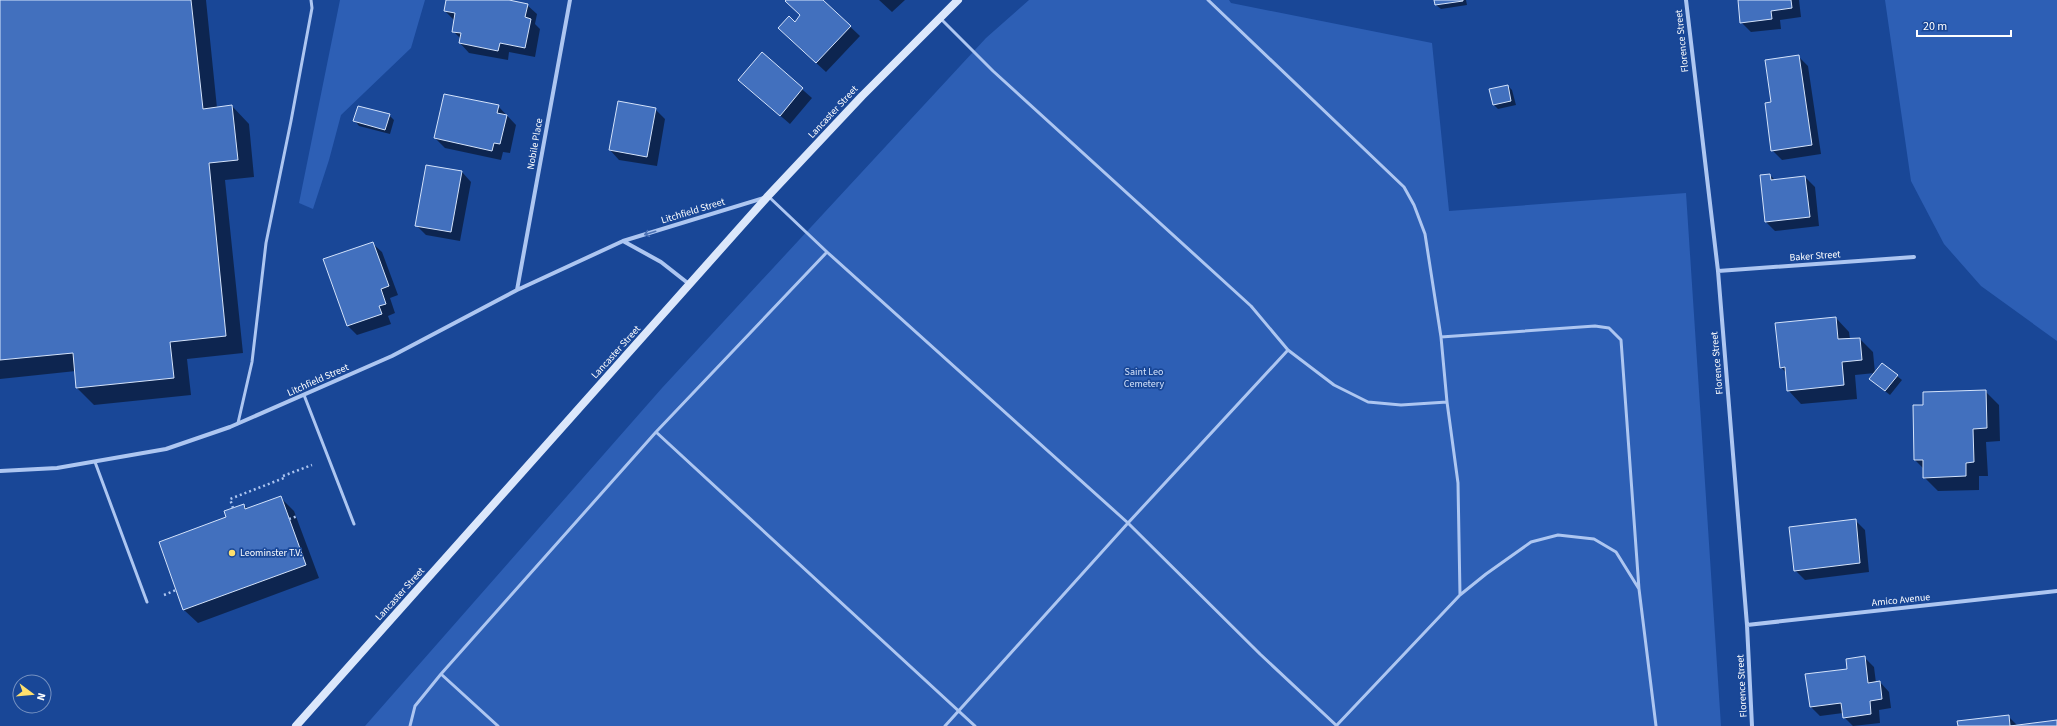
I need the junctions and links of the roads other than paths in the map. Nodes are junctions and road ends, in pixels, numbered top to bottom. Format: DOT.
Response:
graph roads {
  1 [pos="311,0"];
  2 [pos="570,0"];
  3 [pos="958,0"];
  4 [pos="1208,0"];
  5 [pos="1686,0"];
  6 [pos="940,18"];
  7 [pos="768,196"];
  8 [pos="623,242"];
  9 [pos="827,252"];
  10 [pos="1914,257"];
  11 [pos="1718,271"];
  12 [pos="689,285"];
  13 [pos="516,290"];
  14 [pos="1441,338"];
  15 [pos="1288,350"];
  16 [pos="304,395"];
  17 [pos="1447,402"];
  18 [pos="238,424"];
  19 [pos="656,432"];
  20 [pos="95,462"];
  21 [pos="0,471"];
  22 [pos="1128,523"];
  23 [pos="354,524"];
  24 [pos="1639,589"];
  25 [pos="2057,591"];
  26 [pos="1460,595"];
  27 [pos="147,602"];
  28 [pos="1747,625"];
  29 [pos="440,674"];
  30 [pos="958,711"];
  31 [pos="296,726"];
  32 [pos="410,726"];
  33 [pos="498,726"];
  34 [pos="945,726"];
  35 [pos="974,726"];
  36 [pos="1336,726"];
  37 [pos="1656,726"];
  38 [pos="1752,726"];
  1 -- 18 [label="lane"];
  2 -- 13 [label="street, Nobile Place"];
  3 -- 6 [label="main road, Lancaster Street"];
  4 -- 14 [label="lane"];
  5 -- 11 [label="street, Florence Street"];
  6 -- 7 [label="main road, Lancaster Street"];
  6 -- 15 [label="lane"];
  7 -- 8 [label="street, Litchfield Street, one-way"];
  7 -- 9 [label="lane"];
  7 -- 12 [label="main road, Lancaster Street"];
  8 -- 12 [label="street"];
  8 -- 13 [label="street, Litchfield Street"];
  9 -- 19 [label="lane"];
  9 -- 22 [label="lane"];
  10 -- 11 [label="street, Baker Street"];
  11 -- 28 [label="street, Florence Street"];
  12 -- 31 [label="main road, Lancaster Street"];
  13 -- 16 [label="street, Litchfield Street"];
  14 -- 17 [label="lane"];
  14 -- 24 [label="lane"];
  15 -- 17 [label="lane"];
  15 -- 22 [label="lane"];
  16 -- 18 [label="street, Litchfield Street"];
  16 -- 23 [label="lane"];
  17 -- 26 [label="lane"];
  18 -- 20 [label="street, Litchfield Street"];
  19 -- 29 [label="lane"];
  19 -- 30 [label="lane"];
  20 -- 21 [label="street, Litchfield Street"];
  20 -- 27 [label="lane"];
  22 -- 30 [label="lane"];
  22 -- 36 [label="lane"];
  24 -- 26 [label="lane"];
  24 -- 37 [label="lane"];
  25 -- 28 [label="street, Amico Avenue"];
  26 -- 36 [label="lane"];
  28 -- 38 [label="street, Florence Street"];
  29 -- 32 [label="lane"];
  29 -- 33 [label="lane"];
  30 -- 34 [label="lane"];
  30 -- 35 [label="lane"];
}
